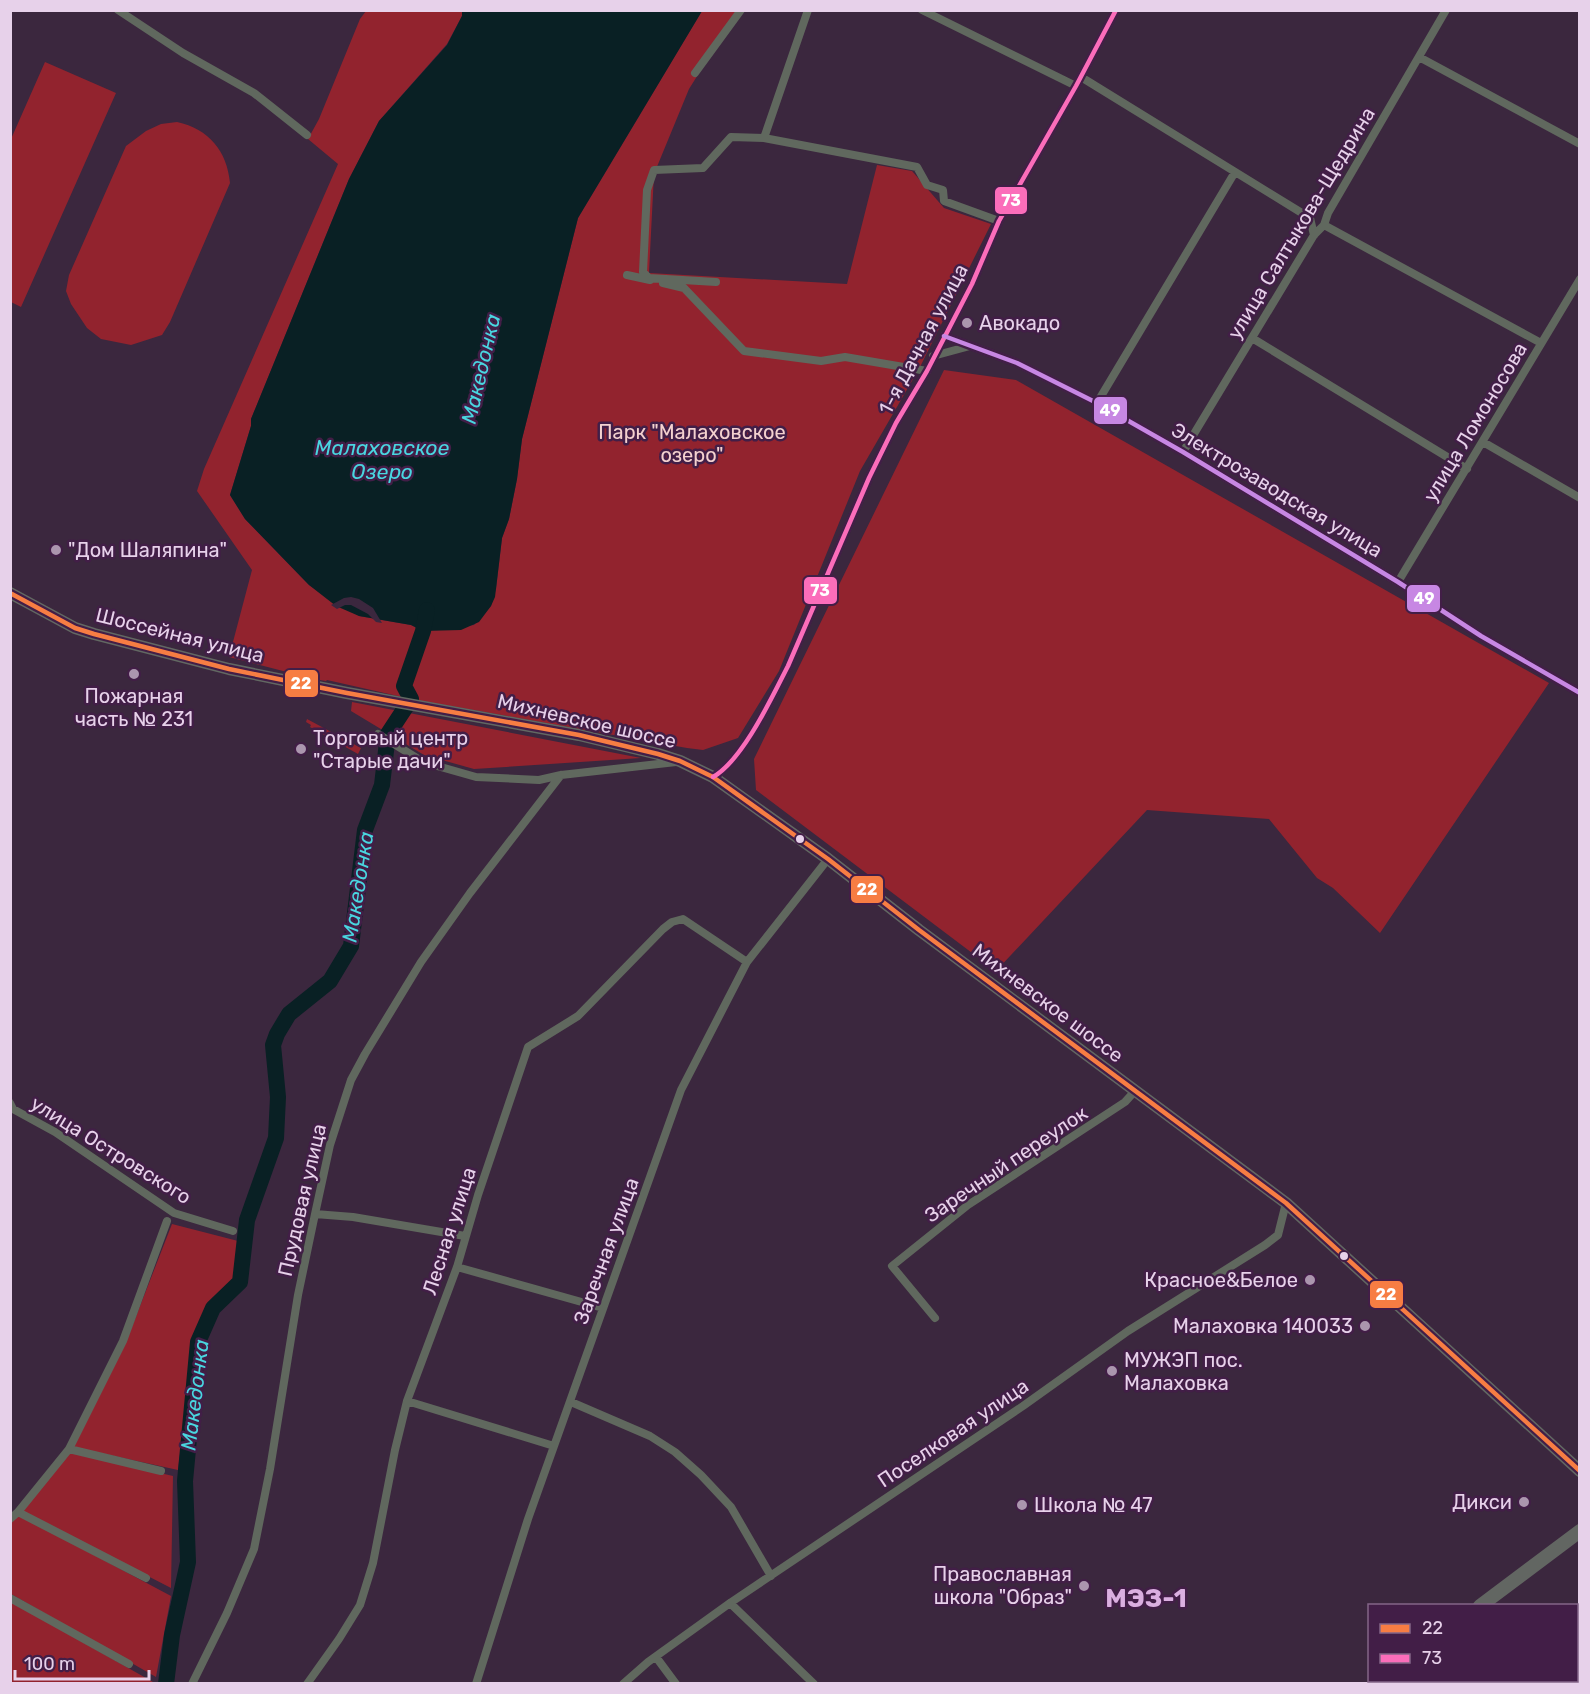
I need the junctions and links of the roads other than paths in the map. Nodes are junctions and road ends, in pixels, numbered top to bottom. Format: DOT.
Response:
graph roads {
  1 [pos="118,10"];
  2 [pos="741,10"];
  3 [pos="808,10"];
  4 [pos="922,10"];
  5 [pos="1116,10"];
  6 [pos="1446,10"];
  7 [pos="1419,57"];
  8 [pos="695,73"];
  9 [pos="1081,77"];
  10 [pos="1076,86"];
  11 [pos="307,135"];
  12 [pos="764,138"];
  13 [pos="1580,144"];
  14 [pos="1235,172"];
  15 [pos="1328,213"];
  16 [pos="1310,218"];
  17 [pos="999,221"];
  18 [pos="1324,225"];
  19 [pos="1314,235"];
  20 [pos="627,275"];
  21 [pos="1580,279"];
  22 [pos="716,282"];
  23 [pos="944,336"];
  24 [pos="1252,338"];
  25 [pos="1541,343"];
  26 [pos="970,346"];
  27 [pos="933,356"];
  28 [pos="927,371"];
  29 [pos="1097,403"];
  30 [pos="1483,442"];
  31 [pos="1183,452"];
  32 [pos="1467,469"];
  33 [pos="1580,498"];
  34 [pos="1398,582"];
  35 [pos="10,593"];
  36 [pos="1580,693"];
  37 [pos="419,706"];
  38 [pos="378,734"];
  39 [pos="680,761"];
  40 [pos="561,775"];
  41 [pos="713,777"];
  42 [pos="828,859"];
  43 [pos="747,962"];
  44 [pos="1134,1092"];
  45 [pos="11,1108"];
  46 [pos="1286,1203"];
  47 [pos="315,1214"];
  48 [pos="167,1221"];
  49 [pos="233,1231"];
  50 [pos="465,1236"];
  51 [pos="457,1267"];
  52 [pos="603,1308"];
  53 [pos="935,1318"];
  54 [pos="407,1401"];
  55 [pos="570,1402"];
  56 [pos="554,1446"];
  57 [pos="69,1449"];
  58 [pos="161,1471"];
  59 [pos="1580,1471"];
  60 [pos="18,1512"];
  61 [pos="10,1519"];
  62 [pos="1580,1531"];
  63 [pos="771,1576"];
  64 [pos="146,1578"];
  65 [pos="10,1598"];
  66 [pos="730,1603"];
  67 [pos="1481,1604"];
  68 [pos="656,1657"];
  69 [pos="129,1664"];
  70 [pos="192,1683"];
  71 [pos="307,1683"];
  72 [pos="476,1683"];
  73 [pos="623,1683"];
  74 [pos="676,1683"];
  75 [pos="814,1683"];
  1 -- 11 [label="street"];
  2 -- 8 [label="street"];
  3 -- 12 [label="street"];
  4 -- 10 [label="street"];
  5 -- 9 [label="street, 1-я Дачная улица"];
  6 -- 7 [label="street, улица Салтыкова-Щедрина"];
  7 -- 13 [label="street"];
  7 -- 15 [label="street, улица Салтыкова-Щедрина"];
  9 -- 10 [label="street, 1-я Дачная улица"];
  9 -- 14 [label="street"];
  10 -- 17 [label="street, 1-я Дачная улица"];
  12 -- 17 [label="street"];
  12 -- 22 [label="street"];
  14 -- 16 [label="street"];
  14 -- 29 [label="street"];
  15 -- 16 [label="street"];
  15 -- 18 [label="street, улица Салтыкова-Щедрина"];
  16 -- 19 [label="street"];
  17 -- 23 [label="street, 1-я Дачная улица"];
  18 -- 19 [label="street, улица Салтыкова-Щедрина"];
  18 -- 25 [label="street"];
  19 -- 24 [label="street, улица Салтыкова-Щедрина"];
  20 -- 28 [label="street"];
  21 -- 25 [label="street, улица Ломоносова"];
  23 -- 26 [label="street, Электрозаводская улица"];
  23 -- 27 [label="street, 1-я Дачная улица"];
  24 -- 31 [label="street, улица Салтыкова-Щедрина"];
  24 -- 32 [label="street"];
  25 -- 30 [label="street, улица Ломоносова"];
  26 -- 27 [label="street"];
  26 -- 29 [label="street, Электрозаводская улица"];
  27 -- 28 [label="street, 1-я Дачная улица"];
  28 -- 41 [label="street, 1-я Дачная улица"];
  29 -- 31 [label="street, Электрозаводская улица"];
  30 -- 32 [label="street, улица Ломоносова"];
  30 -- 33 [label="street"];
  31 -- 34 [label="street, Электрозаводская улица"];
  32 -- 34 [label="street, улица Ломоносова"];
  34 -- 36 [label="street, Электрозаводская улица"];
  35 -- 37 [label="main road, Шоссейная улица"];
  37 -- 39 [label="main road, Михневское шоссе"];
  38 -- 40 [label="street"];
  39 -- 40 [label="street"];
  39 -- 41 [label="main road, Михневское шоссе"];
  40 -- 47 [label="street, Прудовая улица"];
  41 -- 42 [label="main road, Михневское шоссе"];
  42 -- 43 [label="street, Заречная улица"];
  42 -- 44 [label="main road, Михневское шоссе"];
  43 -- 50 [label="street, Лесная улица"];
  43 -- 52 [label="street, Заречная улица"];
  44 -- 46 [label="main road, Михневское шоссе"];
  44 -- 53 [label="street, Заречный переулок"];
  45 -- 49 [label="street, улица Островского"];
  46 -- 59 [label="main road, Михневское шоссе"];
  46 -- 63 [label="street, Поселковая улица"];
  47 -- 50 [label="street"];
  47 -- 70 [label="street, Прудовая улица"];
  48 -- 57 [label="street"];
  50 -- 51 [label="street, Лесная улица"];
  51 -- 52 [label="street"];
  51 -- 54 [label="street, Лесная улица"];
  52 -- 55 [label="street, Заречная улица"];
  54 -- 56 [label="street"];
  54 -- 71 [label="street, Лесная улица"];
  55 -- 56 [label="street, Заречная улица"];
  55 -- 63 [label="street"];
  56 -- 72 [label="street, Заречная улица"];
  57 -- 58 [label="street"];
  57 -- 60 [label="street"];
  60 -- 61 [label="street"];
  60 -- 64 [label="street"];
  62 -- 67 [label="main road"];
  63 -- 66 [label="street, Поселковая улица"];
  65 -- 69 [label="street"];
  66 -- 68 [label="street, Поселковая улица"];
  66 -- 75 [label="street"];
  68 -- 73 [label="street, Поселковая улица"];
  68 -- 74 [label="street"];
}
